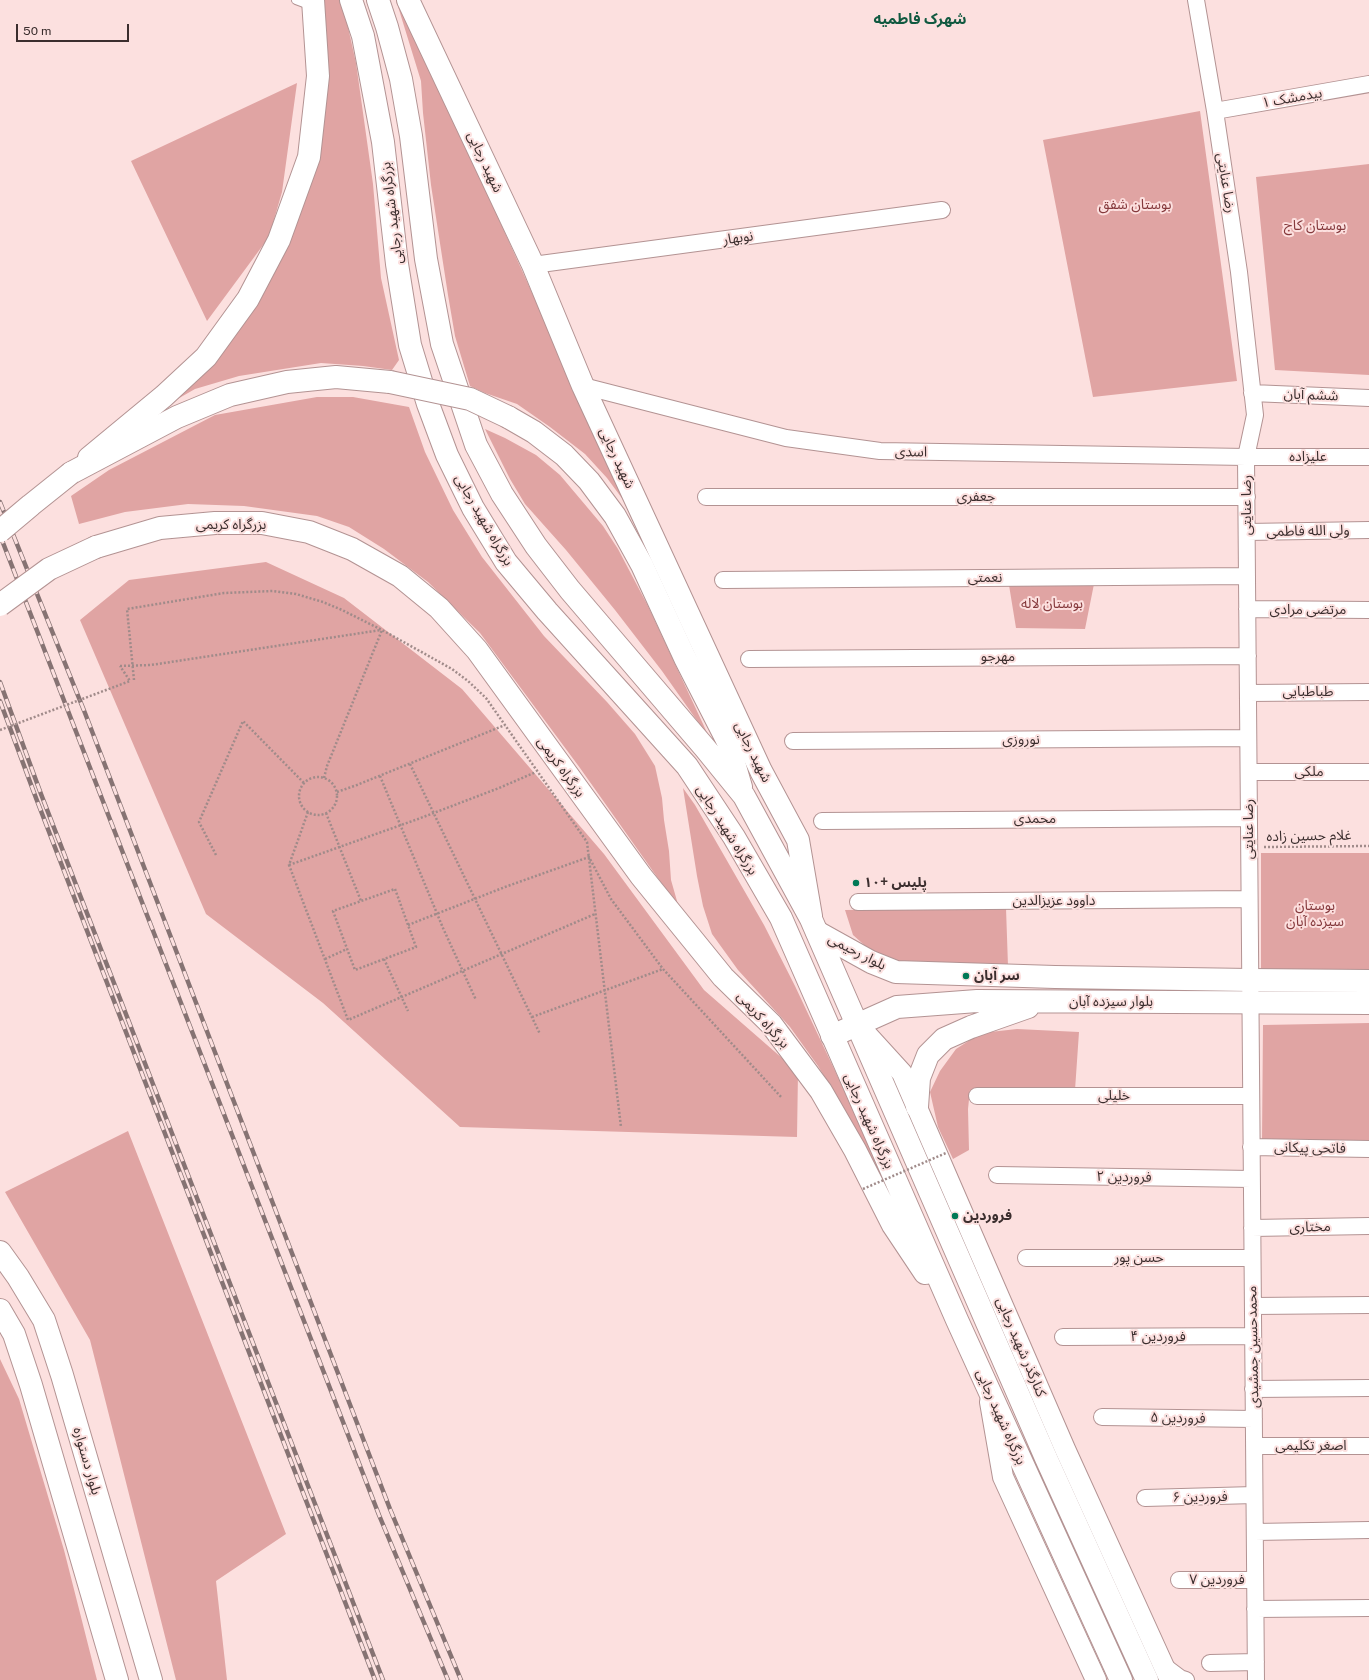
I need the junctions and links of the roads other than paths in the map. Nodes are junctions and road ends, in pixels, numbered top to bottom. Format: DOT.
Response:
graph roads {
  1 [pos="351,0"];
  2 [pos="378,0"];
  3 [pos="408,0"];
  4 [pos="1196,0"];
  5 [pos="308,2"];
  6 [pos="1369,84"];
  7 [pos="1215,111"];
  8 [pos="942,210"];
  9 [pos="533,265"];
  10 [pos="584,386"];
  11 [pos="1252,393"];
  12 [pos="1369,398"];
  13 [pos="1369,457"];
  14 [pos="1246,458"];
  15 [pos="71,473"];
  16 [pos="706,497"];
  17 [pos="1247,497"];
  18 [pos="1369,530"];
  19 [pos="0,531"];
  20 [pos="1247,532"];
  21 [pos="1247,576"];
  22 [pos="723,580"];
  23 [pos="0,605"];
  24 [pos="1247,609"];
  25 [pos="1369,610"];
  26 [pos="1248,656"];
  27 [pos="749,658"];
  28 [pos="1369,692"];
  29 [pos="1248,693"];
  30 [pos="1248,738"];
  31 [pos="793,741"];
  32 [pos="1248,772"];
  33 [pos="1369,772"];
  34 [pos="744,796"];
  35 [pos="1249,818"];
  36 [pos="822,821"];
  37 [pos="1249,899"];
  38 [pos="858,902"];
  39 [pos="814,926"];
  40 [pos="921,973"];
  41 [pos="1250,980"];
  42 [pos="1369,981"];
  43 [pos="1044,1002"];
  44 [pos="1369,1004"];
  45 [pos="926,1005"];
  46 [pos="1250,1009"];
  47 [pos="857,1024"];
  48 [pos="832,1036"];
  49 [pos="977,1096"];
  50 [pos="1251,1096"];
  51 [pos="917,1107"];
  52 [pos="1251,1147"];
  53 [pos="1369,1149"];
  54 [pos="997,1175"];
  55 [pos="1251,1179"];
  56 [pos="1369,1226"];
  57 [pos="1252,1228"];
  58 [pos="0,1252"];
  59 [pos="1026,1258"];
  60 [pos="1252,1258"];
  61 [pos="1369,1305"];
  62 [pos="1253,1306"];
  63 [pos="0,1310"];
  64 [pos="957,1320"];
  65 [pos="1253,1336"];
  66 [pos="1063,1337"];
  67 [pos="988,1388"];
  68 [pos="1369,1388"];
  69 [pos="1253,1390"];
  70 [pos="1102,1417"];
  71 [pos="1254,1419"];
  72 [pos="1254,1446"];
  73 [pos="1369,1446"];
  74 [pos="1254,1495"];
  75 [pos="1145,1498"];
  76 [pos="1369,1530"];
  77 [pos="1255,1532"];
  78 [pos="1179,1580"];
  79 [pos="1255,1580"];
  80 [pos="1369,1608"];
  81 [pos="1255,1609"];
  82 [pos="1256,1662"];
  83 [pos="1210,1663"];
  84 [pos="1167,1673"];
  85 [pos="117,1680"];
  86 [pos="151,1680"];
  87 [pos="1096,1680"];
  88 [pos="1121,1680"];
  89 [pos="1147,1680"];
  90 [pos="1186,1680"];
  91 [pos="1256,1680"];
  1 -- 48 [label="main road, بزرگراه شهید رجایی"];
  2 -- 34 [label="main road, بزرگراه شهید رجایی"];
  3 -- 9 [label="main road, شهید رجایی"];
  4 -- 7 [label="street, رضا عنایتی"];
  5 -- 15 [label="main road"];
  6 -- 7 [label="street, بیدمشک ۱"];
  7 -- 11 [label="street, رضا عنایتی"];
  8 -- 9 [label="street, نوبهار"];
  9 -- 10 [label="main road, شهید رجایی"];
  10 -- 14 [label="street, اسدی"];
  10 -- 39 [label="main road, شهید رجایی"];
  11 -- 12 [label="street, ششم آبان"];
  11 -- 14 [label="street, رضا عنایتی"];
  13 -- 14 [label="street, علیزاده"];
  14 -- 17 [label="street, رضا عنایتی"];
  15 -- 19 [label="main road, bridge"];
  15 -- 34 [label="main road, bridge"];
  16 -- 17 [label="street, جعفری"];
  17 -- 20 [label="street, رضا عنایتی"];
  18 -- 20 [label="street, ولی الله فاطمی"];
  20 -- 21 [label="street, رضا عنایتی"];
  21 -- 22 [label="street, نعمتی"];
  21 -- 24 [label="street, رضا عنایتی"];
  23 -- 64 [label="main road, بزرگراه کریمی, bridge"];
  24 -- 25 [label="street, مرتضی مرادی"];
  24 -- 26 [label="street, رضا عنایتی"];
  26 -- 27 [label="street, مهرجو"];
  26 -- 29 [label="street, رضا عنایتی"];
  28 -- 29 [label="street, طباطبایی"];
  29 -- 30 [label="street, رضا عنایتی"];
  30 -- 31 [label="street, نوروزی"];
  30 -- 32 [label="street, رضا عنایتی"];
  32 -- 33 [label="street, ملکی"];
  32 -- 35 [label="street, رضا عنایتی"];
  34 -- 39 [label="main road, بزرگراه شهید رجایی"];
  35 -- 36 [label="street, محمدی"];
  35 -- 37 [label="street, رضا عنایتی"];
  37 -- 38 [label="street, داوود عزیزالدین"];
  37 -- 41 [label="street, رضا عنایتی"];
  39 -- 40 [label="main road, بلوار رحیمی"];
  39 -- 47 [label="main road, بزرگراه شهید رجایی"];
  40 -- 41 [label="main road, بلوار سیزده آبان"];
  40 -- 45 [label="main road"];
  41 -- 42 [label="main road, بلوار سیزده آبان"];
  41 -- 46 [label="street, رضا عنایتی"];
  43 -- 45 [label="main road, بلوار سیزده آبان"];
  43 -- 46 [label="main road, بلوار سیزده آبان"];
  43 -- 51 [label="main road"];
  44 -- 46 [label="main road, بلوار سیزده آبان"];
  45 -- 47 [label="main road, بلوار سیزده آبان"];
  46 -- 50 [label="street, محمدحسین جمشیدی"];
  47 -- 48 [label="main road"];
  47 -- 51 [label="street, کنارگذر شهید رجایی"];
  47 -- 89 [label="main road, بزرگراه شهید رجایی"];
  48 -- 64 [label="main road, بزرگراه شهید رجایی"];
  49 -- 50 [label="street, خلیلی"];
  50 -- 52 [label="street, محمدحسین جمشیدی"];
  51 -- 84 [label="street, کنارگذر شهید رجایی"];
  52 -- 53 [label="street, فاتحی پیکانی"];
  52 -- 55 [label="street, محمدحسین جمشیدی"];
  54 -- 55 [label="street, فروردین ۲"];
  55 -- 57 [label="street, محمدحسین جمشیدی"];
  56 -- 57 [label="street, مختاری"];
  57 -- 60 [label="street, محمدحسین جمشیدی"];
  58 -- 86 [label="main road, بلوار دستواره"];
  59 -- 60 [label="street, حسن پور"];
  60 -- 62 [label="street, محمدحسین جمشیدی"];
  61 -- 62 [label="street"];
  62 -- 65 [label="street, محمدحسین جمشیدی"];
  63 -- 85 [label="main road"];
  64 -- 67 [label="main road, بزرگراه شهید رجایی"];
  65 -- 66 [label="street, فروردین ۴"];
  65 -- 69 [label="street, محمدحسین جمشیدی"];
  67 -- 87 [label="street"];
  67 -- 88 [label="main road, بزرگراه شهید رجایی"];
  68 -- 69 [label="street"];
  69 -- 71 [label="street, محمدحسین جمشیدی"];
  70 -- 71 [label="street, فروردین ۵"];
  71 -- 72 [label="street, محمدحسین جمشیدی"];
  72 -- 73 [label="street, اصغر تکلیمی"];
  72 -- 74 [label="street, محمدحسین جمشیدی"];
  74 -- 75 [label="street, فروردین ۶"];
  74 -- 77 [label="street, محمدحسین جمشیدی"];
  76 -- 77 [label="street"];
  77 -- 79 [label="street, محمدحسین جمشیدی"];
  78 -- 79 [label="street, فروردین ۷"];
  79 -- 81 [label="street, محمدحسین جمشیدی"];
  80 -- 81 [label="street"];
  81 -- 82 [label="street, محمدحسین جمشیدی"];
  82 -- 83 [label="street"];
  82 -- 91 [label="street, محمدحسین جمشیدی"];
  84 -- 90 [label="street"];
}
